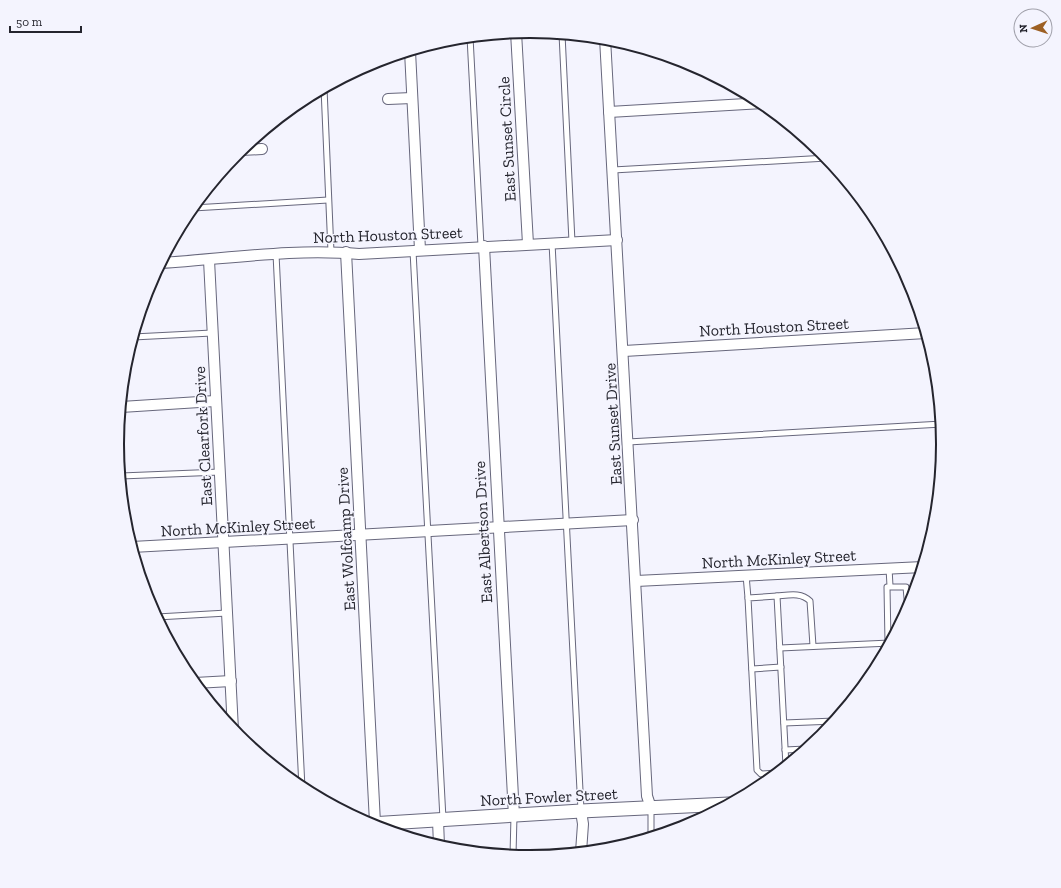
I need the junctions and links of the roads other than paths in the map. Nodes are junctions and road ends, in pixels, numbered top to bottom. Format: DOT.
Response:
graph roads {
  1 [pos="516,39"];
  2 [pos="562,39"];
  3 [pos="470,42"];
  4 [pos="605,45"];
  5 [pos="410,57"];
  6 [pos="324,94"];
  7 [pos="412,98"];
  8 [pos="388,99"];
  9 [pos="752,104"];
  10 [pos="609,112"];
  11 [pos="262,148"];
  12 [pos="252,149"];
  13 [pos="819,158"];
  14 [pos="612,170"];
  15 [pos="328,200"];
  16 [pos="200,208"];
  17 [pos="617,240"];
  18 [pos="572,242"];
  19 [pos="552,243"];
  20 [pos="528,244"];
  21 [pos="482,246"];
  22 [pos="417,251"];
  23 [pos="331,252"];
  24 [pos="346,252"];
  25 [pos="276,254"];
  26 [pos="209,260"];
  27 [pos="167,263"];
  28 [pos="212,333"];
  29 [pos="921,333"];
  30 [pos="138,338"];
  31 [pos="624,351"];
  32 [pos="215,401"];
  33 [pos="126,407"];
  34 [pos="936,424"];
  35 [pos="628,442"];
  36 [pos="220,472"];
  37 [pos="126,476"];
  38 [pos="633,520"];
  39 [pos="567,525"];
  40 [pos="498,528"];
  41 [pos="429,532"];
  42 [pos="361,536"];
  43 [pos="291,539"];
  44 [pos="224,542"];
  45 [pos="137,547"];
  46 [pos="889,568"];
  47 [pos="917,570"];
  48 [pos="746,575"];
  49 [pos="636,581"];
  50 [pos="890,586"];
  51 [pos="777,596"];
  52 [pos="907,597"];
  53 [pos="748,598"];
  54 [pos="227,613"];
  55 [pos="163,617"];
  56 [pos="889,635"];
  57 [pos="884,643"];
  58 [pos="813,646"];
  59 [pos="780,648"];
  60 [pos="781,667"];
  61 [pos="752,669"];
  62 [pos="231,681"];
  63 [pos="202,683"];
  64 [pos="233,720"];
  65 [pos="827,721"];
  66 [pos="784,723"];
  67 [pos="785,750"];
  68 [pos="797,750"];
  69 [pos="786,760"];
  70 [pos="768,774"];
  71 [pos="302,780"];
  72 [pos="715,805"];
  73 [pos="651,808"];
  74 [pos="581,811"];
  75 [pos="514,816"];
  76 [pos="372,818"];
  77 [pos="440,820"];
  78 [pos="387,823"];
  79 [pos="651,831"];
  80 [pos="439,839"];
  81 [pos="581,847"];
  82 [pos="512,849"];
  1 -- 20 [label="street, East Sunset Circle"];
  2 -- 18 [label="lane"];
  3 -- 21 [label="lane"];
  4 -- 10 [label="street, East Sunset Drive"];
  5 -- 7 [label="street"];
  6 -- 15 [label="lane"];
  7 -- 8 [label="street"];
  7 -- 22 [label="street"];
  9 -- 10 [label="street"];
  10 -- 14 [label="street, East Sunset Drive"];
  11 -- 12 [label="street"];
  13 -- 14 [label="lane"];
  14 -- 17 [label="street, East Sunset Drive"];
  15 -- 16 [label="lane"];
  15 -- 23 [label="lane"];
  17 -- 18 [label="street, North Houston Street"];
  17 -- 31 [label="street, East Sunset Drive"];
  18 -- 19 [label="street, North Houston Street"];
  19 -- 20 [label="street, North Houston Street"];
  19 -- 39 [label="lane"];
  20 -- 21 [label="street, North Houston Street"];
  21 -- 22 [label="street, North Houston Street"];
  21 -- 40 [label="street, East Albertson Drive"];
  22 -- 24 [label="street, North Houston Street"];
  22 -- 41 [label="lane"];
  23 -- 24 [label="street, North Houston Street"];
  23 -- 25 [label="street, North Houston Street"];
  24 -- 42 [label="street, East Wolfcamp Drive"];
  25 -- 26 [label="street, North Houston Street"];
  25 -- 43 [label="lane"];
  26 -- 27 [label="street, North Houston Street"];
  26 -- 28 [label="street, East Clearfork Drive"];
  28 -- 30 [label="lane"];
  28 -- 32 [label="street, East Clearfork Drive"];
  29 -- 31 [label="street, North Houston Street"];
  31 -- 35 [label="street, East Sunset Drive"];
  32 -- 33 [label="street"];
  32 -- 36 [label="street, East Clearfork Drive"];
  34 -- 35 [label="lane"];
  35 -- 38 [label="street, East Sunset Drive"];
  36 -- 37 [label="lane"];
  36 -- 44 [label="street, East Clearfork Drive"];
  38 -- 39 [label="street, North McKinley Street"];
  38 -- 49 [label="street, East Sunset Drive"];
  39 -- 40 [label="street, North McKinley Street"];
  39 -- 74 [label="lane"];
  40 -- 41 [label="street, North McKinley Street"];
  40 -- 75 [label="street, East Albertson Drive"];
  41 -- 42 [label="street, North McKinley Street"];
  41 -- 77 [label="lane"];
  42 -- 43 [label="street, North McKinley Street"];
  42 -- 76 [label="street, East Wolfcamp Drive"];
  43 -- 44 [label="street, North McKinley Street"];
  43 -- 71 [label="lane"];
  44 -- 45 [label="street, North McKinley Street"];
  44 -- 54 [label="street, East Clearfork Drive"];
  46 -- 47 [label="street, North McKinley Street"];
  46 -- 48 [label="street, North McKinley Street"];
  46 -- 50 [label="lane"];
  48 -- 49 [label="street, North McKinley Street"];
  48 -- 53 [label="lane"];
  49 -- 73 [label="street, East Sunset Drive"];
  50 -- 52 [label="lane"];
  50 -- 56 [label="lane"];
  51 -- 53 [label="lane"];
  51 -- 58 [label="lane"];
  51 -- 59 [label="lane"];
  53 -- 61 [label="lane"];
  54 -- 55 [label="lane"];
  54 -- 62 [label="street, East Clearfork Drive"];
  57 -- 58 [label="lane"];
  58 -- 59 [label="lane"];
  59 -- 60 [label="lane"];
  60 -- 61 [label="lane"];
  60 -- 66 [label="lane"];
  61 -- 70 [label="lane"];
  62 -- 63 [label="street"];
  62 -- 64 [label="street, East Clearfork Drive"];
  65 -- 66 [label="lane"];
  66 -- 67 [label="lane"];
  67 -- 68 [label="lane"];
  67 -- 69 [label="lane"];
  72 -- 73 [label="street, North Fowler Street"];
  73 -- 74 [label="street, North Fowler Street"];
  73 -- 79 [label="lane"];
  74 -- 75 [label="street, North Fowler Street"];
  74 -- 81 [label="street"];
  75 -- 77 [label="street, North Fowler Street"];
  75 -- 82 [label="lane"];
  77 -- 78 [label="street, North Fowler Street"];
  77 -- 80 [label="street"];
}
